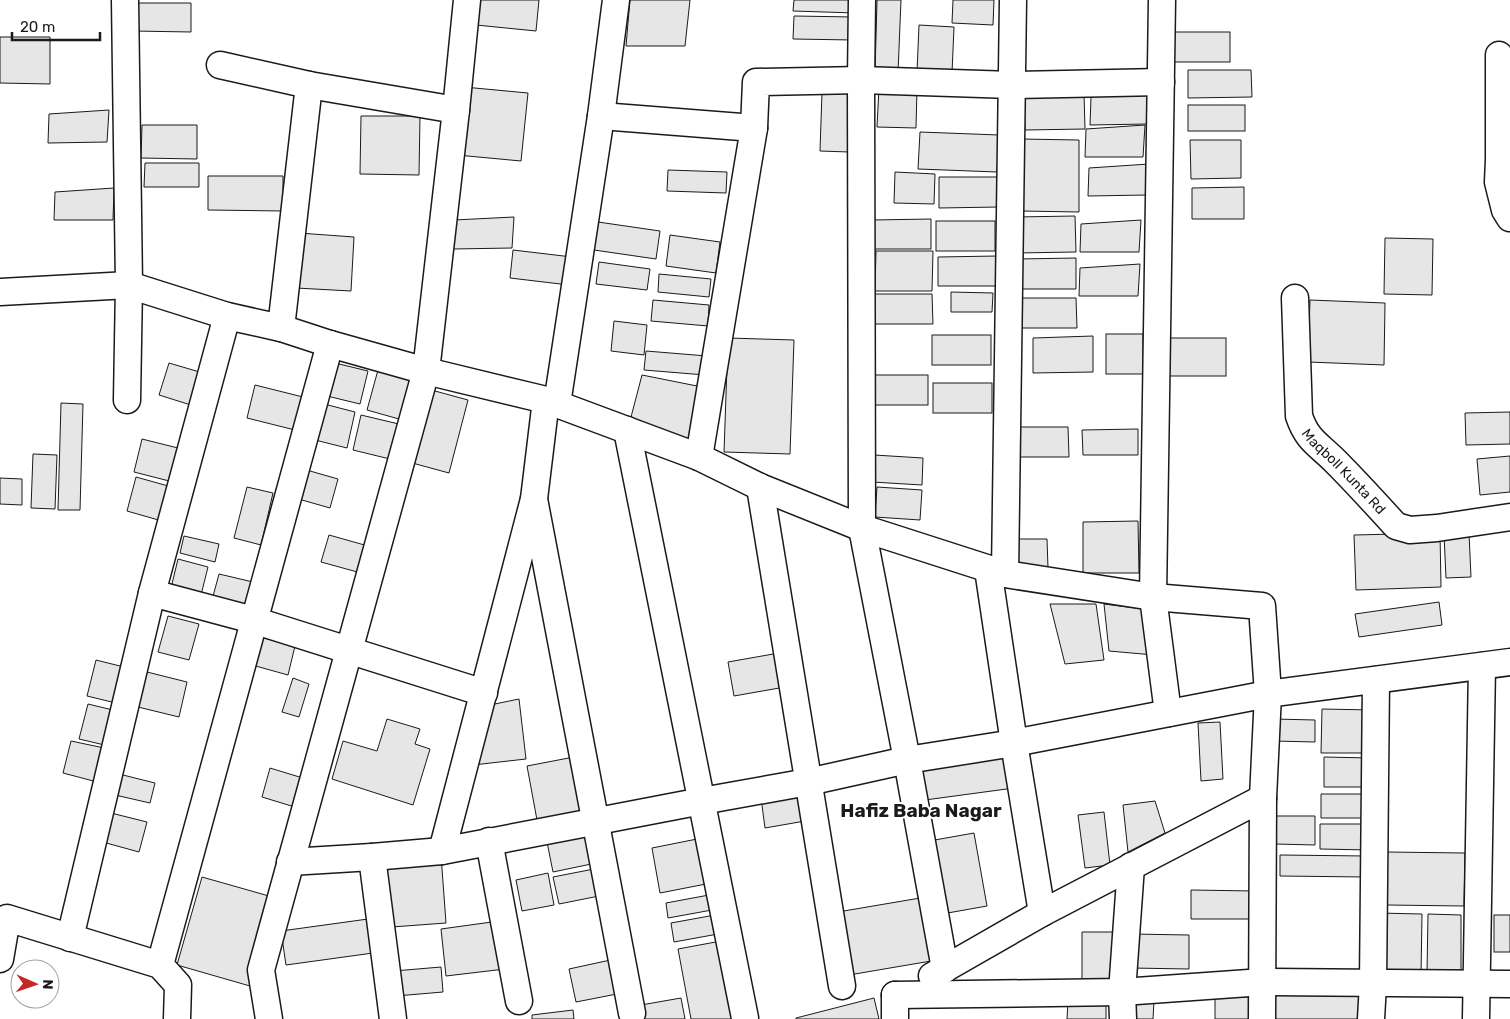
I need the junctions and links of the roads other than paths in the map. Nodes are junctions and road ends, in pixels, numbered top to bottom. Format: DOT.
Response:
graph roads {
  1 [pos="125,0"];
  2 [pos="467,0"];
  3 [pos="616,0"];
  4 [pos="862,0"];
  5 [pos="1013,0"];
  6 [pos="1162,0"];
  7 [pos="1499,55"];
  8 [pos="220,65"];
  9 [pos="861,80"];
  10 [pos="1160,82"];
  11 [pos="309,85"];
  12 [pos="1012,85"];
  13 [pos="456,110"];
  14 [pos="601,116"];
  15 [pos="754,128"];
  16 [pos="1510,218"];
  17 [pos="129,285"];
  18 [pos="0,292"];
  19 [pos="1295,298"];
  20 [pos="227,316"];
  21 [pos="281,328"];
  22 [pos="330,344"];
  23 [pos="426,371"];
  24 [pos="127,400"];
  25 [pos="552,402"];
  26 [pos="627,430"];
  27 [pos="699,457"];
  28 [pos="760,487"];
  29 [pos="534,499"];
  30 [pos="1510,517"];
  31 [pos="862,528"];
  32 [pos="997,571"];
  33 [pos="152,593"];
  34 [pos="1153,598"];
  35 [pos="253,620"];
  36 [pos="350,650"];
  37 [pos="1510,662"];
  38 [pos="1482,666"];
  39 [pos="1376,680"];
  40 [pos="484,693"];
  41 [pos="1268,694"];
  42 [pos="1168,713"];
  43 [pos="1014,743"];
  44 [pos="907,760"];
  45 [pos="808,782"];
  46 [pos="1263,798"];
  47 [pos="702,801"];
  48 [pos="595,821"];
  49 [pos="489,841"];
  50 [pos="442,851"];
  51 [pos="372,857"];
  52 [pos="290,862"];
  53 [pos="1131,866"];
  54 [pos="1042,913"];
  55 [pos="70,938"];
  56 [pos="0,959"];
  57 [pos="160,965"];
  58 [pos="946,969"];
  59 [pos="1263,982"];
  60 [pos="1477,983"];
  61 [pos="1372,984"];
  62 [pos="1510,984"];
  63 [pos="842,986"];
  64 [pos="1122,992"];
  65 [pos="519,1001"];
  66 [pos="895,1007"];
  67 [pos="632,1013"];
  68 [pos="745,1018"];
  69 [pos="177,1019"];
  70 [pos="269,1019"];
  71 [pos="393,1019"];
  72 [pos="1123,1019"];
  73 [pos="1262,1019"];
  74 [pos="1371,1019"];
  75 [pos="1476,1019"];
  1 -- 17 [label="street"];
  2 -- 13 [label="street"];
  3 -- 14 [label="street"];
  4 -- 9 [label="street"];
  5 -- 12 [label="street"];
  6 -- 10 [label="street"];
  7 -- 16 [label="street"];
  8 -- 11 [label="street"];
  9 -- 12 [label="street"];
  9 -- 15 [label="street"];
  9 -- 31 [label="street"];
  10 -- 12 [label="street"];
  10 -- 34 [label="street"];
  11 -- 13 [label="street"];
  11 -- 21 [label="street"];
  12 -- 32 [label="street"];
  13 -- 23 [label="street"];
  14 -- 15 [label="street"];
  14 -- 25 [label="street"];
  15 -- 27 [label="street"];
  17 -- 18 [label="street"];
  17 -- 20 [label="street"];
  17 -- 24 [label="street"];
  19 -- 30 [label="street, Maqboll Kunta Rd"];
  20 -- 21 [label="street"];
  20 -- 33 [label="street"];
  21 -- 22 [label="street"];
  22 -- 23 [label="street"];
  22 -- 35 [label="street"];
  23 -- 25 [label="street"];
  23 -- 36 [label="street"];
  25 -- 26 [label="street"];
  25 -- 29 [label="street"];
  26 -- 27 [label="street"];
  26 -- 47 [label="street"];
  27 -- 28 [label="street"];
  28 -- 31 [label="street"];
  28 -- 45 [label="street"];
  29 -- 40 [label="street"];
  29 -- 48 [label="street"];
  31 -- 32 [label="street"];
  31 -- 44 [label="street"];
  32 -- 34 [label="street"];
  32 -- 43 [label="street"];
  33 -- 35 [label="street"];
  33 -- 55 [label="street"];
  34 -- 41 [label="street"];
  34 -- 42 [label="street"];
  35 -- 36 [label="street"];
  35 -- 57 [label="street"];
  36 -- 40 [label="street"];
  36 -- 52 [label="street"];
  37 -- 38 [label="street"];
  38 -- 39 [label="street"];
  38 -- 60 [label="street"];
  39 -- 41 [label="street"];
  39 -- 61 [label="street"];
  40 -- 50 [label="street"];
  41 -- 42 [label="street"];
  41 -- 46 [label="street"];
  42 -- 43 [label="street"];
  43 -- 44 [label="street"];
  43 -- 54 [label="street"];
  44 -- 45 [label="street"];
  44 -- 58 [label="street"];
  45 -- 47 [label="street"];
  45 -- 63 [label="street"];
  46 -- 53 [label="street"];
  46 -- 59 [label="street"];
  47 -- 48 [label="street"];
  47 -- 68 [label="street"];
  48 -- 49 [label="street"];
  48 -- 67 [label="street"];
  49 -- 50 [label="street"];
  49 -- 65 [label="street"];
  50 -- 51 [label="street"];
  51 -- 52 [label="street"];
  51 -- 71 [label="street"];
  52 -- 70 [label="street"];
  53 -- 54 [label="street"];
  53 -- 64 [label="street"];
  54 -- 58 [label="street"];
  55 -- 56 [label="street"];
  55 -- 57 [label="street"];
  57 -- 69 [label="street"];
  58 -- 66 [label="street"];
  59 -- 61 [label="street"];
  59 -- 64 [label="street"];
  59 -- 73 [label="street"];
  60 -- 61 [label="street"];
  60 -- 62 [label="street"];
  60 -- 75 [label="street"];
  61 -- 74 [label="street"];
  64 -- 66 [label="street"];
  64 -- 72 [label="street"];
}
